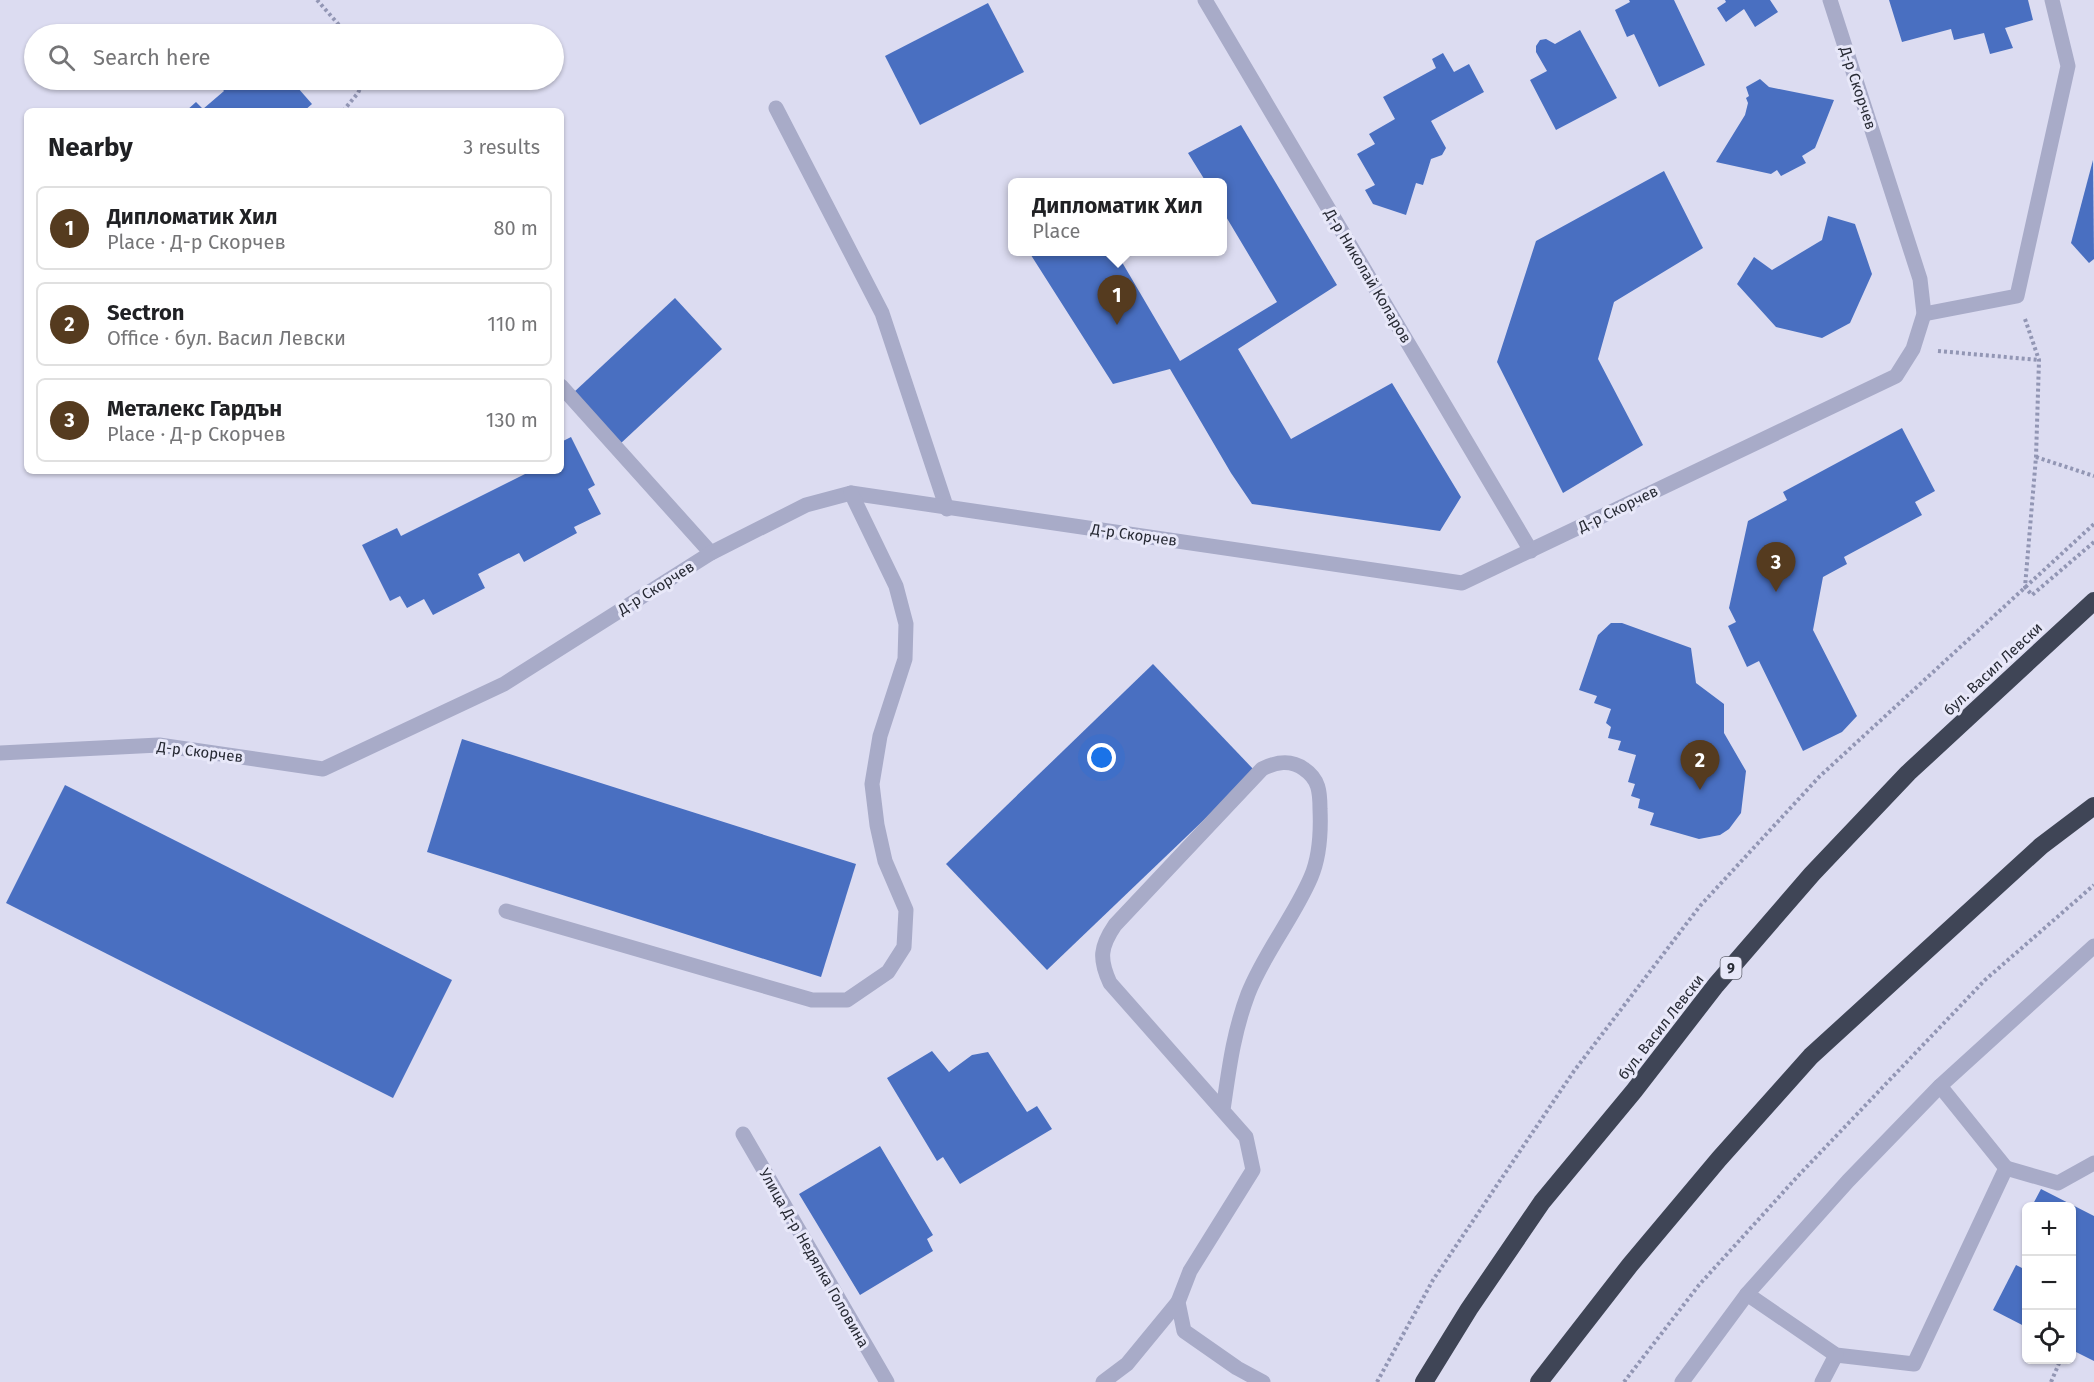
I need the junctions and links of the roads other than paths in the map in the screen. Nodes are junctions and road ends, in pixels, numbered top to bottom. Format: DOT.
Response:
graph roads {
  1 [pos="1205,0"];
  2 [pos="1830,0"];
  3 [pos="2052,0"];
  4 [pos="776,108"];
  5 [pos="1924,314"];
  6 [pos="564,389"];
  7 [pos="851,493"];
  8 [pos="947,509"];
  9 [pos="1531,551"];
  10 [pos="711,553"];
  11 [pos="2094,601"];
  12 [pos="0,753"];
  13 [pos="2094,806"];
  14 [pos="506,911"];
  15 [pos="2094,946"];
  16 [pos="1940,1086"];
  17 [pos="1223,1110"];
  18 [pos="743,1134"];
  19 [pos="2094,1163"];
  20 [pos="2006,1168"];
  21 [pos="1747,1294"];
  22 [pos="1178,1302"];
  23 [pos="1836,1354"];
  24 [pos="886,1382"];
  25 [pos="1103,1382"];
  26 [pos="1263,1382"];
  27 [pos="1424,1382"];
  28 [pos="1539,1382"];
  29 [pos="1682,1382"];
  30 [pos="1822,1382"];
  1 -- 9 [label="street, Д-р Николай Коларов"];
  2 -- 5 [label="street, Д-р Скорчев"];
  3 -- 5 [label="street"];
  4 -- 8 [label="street"];
  5 -- 9 [label="street, Д-р Скорчев"];
  6 -- 10 [label="street"];
  7 -- 8 [label="street, Д-р Скорчев"];
  7 -- 10 [label="street, Д-р Скорчев"];
  7 -- 14 [label="street"];
  8 -- 9 [label="street, Д-р Скорчев"];
  10 -- 12 [label="street, Д-р Скорчев"];
  11 -- 27 [label="highway, бул. Васил Левски / 9"];
  13 -- 28 [label="highway"];
  15 -- 16 [label="street"];
  16 -- 20 [label="street"];
  16 -- 21 [label="street"];
  17 -- 17 [label="street"];
  17 -- 22 [label="street"];
  18 -- 24 [label="street, Улица Д-р Недялка Головина"];
  19 -- 20 [label="street"];
  20 -- 23 [label="street"];
  21 -- 23 [label="street"];
  21 -- 29 [label="street"];
  22 -- 25 [label="street"];
  22 -- 26 [label="street"];
  23 -- 30 [label="street"];
}
